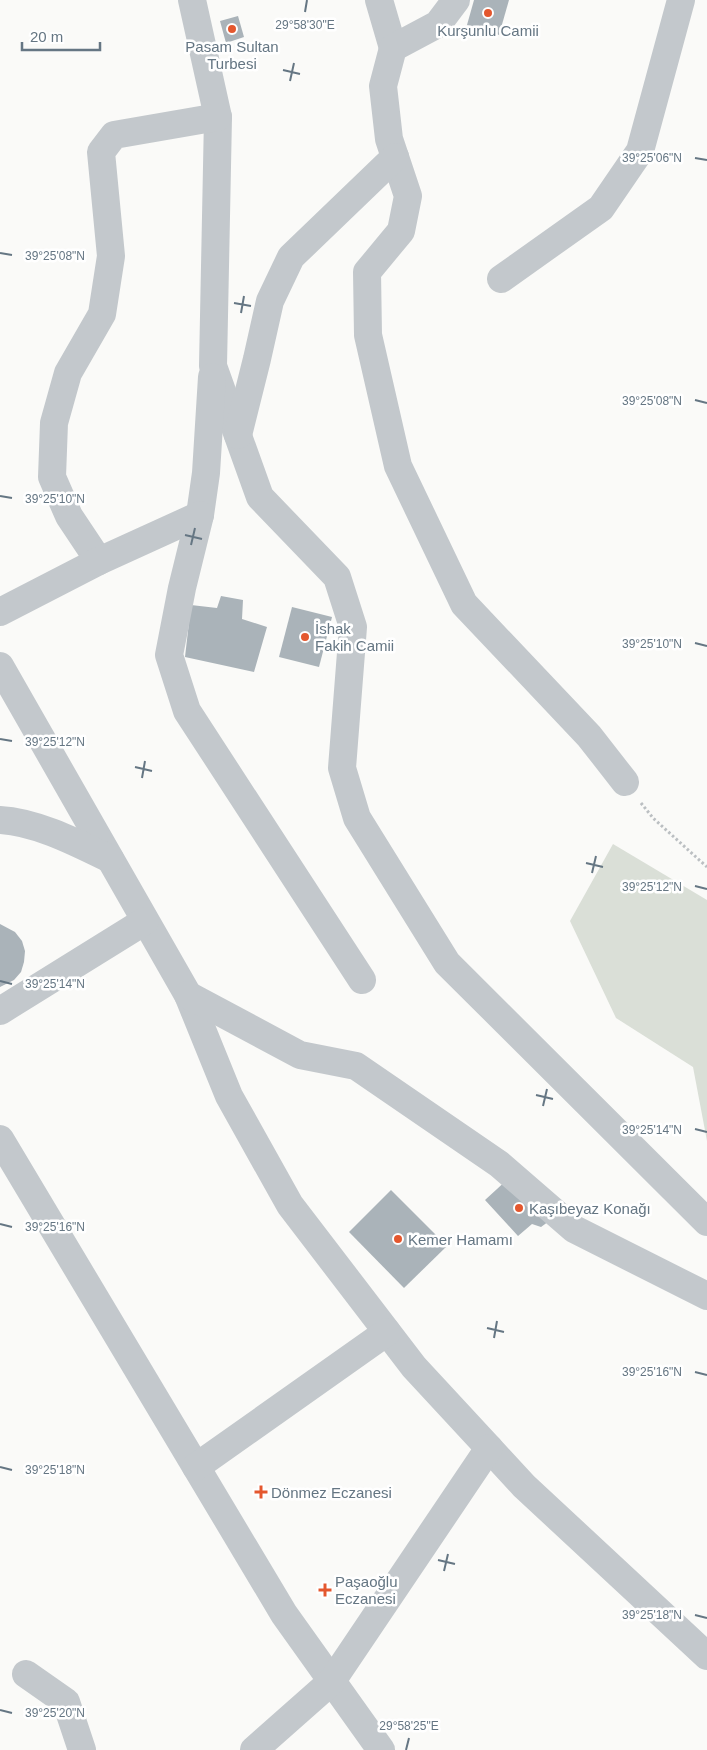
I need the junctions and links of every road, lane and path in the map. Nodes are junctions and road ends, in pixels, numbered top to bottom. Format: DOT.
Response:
graph roads {
  1 [pos="192,0"];
  2 [pos="379,0"];
  3 [pos="456,0"];
  4 [pos="681,0"];
  5 [pos="393,48"];
  6 [pos="218,117"];
  7 [pos="396,157"];
  8 [pos="501,278"];
  9 [pos="213,366"];
  10 [pos="238,435"];
  11 [pos="200,515"];
  12 [pos="99,561"];
  13 [pos="0,612"];
  14 [pos="0,666"];
  15 [pos="625,782"];
  16 [pos="0,820"];
  17 [pos="110,859"];
  18 [pos="707,867"];
  19 [pos="145,921"];
  20 [pos="362,980"];
  21 [pos="188,995"];
  22 [pos="0,1011"];
  23 [pos="0,1139"];
  24 [pos="707,1222"];
  25 [pos="707,1296"];
  26 [pos="388,1332"];
  27 [pos="489,1448"];
  28 [pos="196,1467"];
  29 [pos="707,1656"];
  30 [pos="26,1674"];
  31 [pos="332,1681"];
  32 [pos="82,1750"];
  33 [pos="254,1750"];
  34 [pos="381,1750"];
  1 -- 6 [label="street"];
  2 -- 5 [label="street"];
  3 -- 5 [label="street"];
  4 -- 8 [label="street"];
  5 -- 7 [label="street"];
  6 -- 9 [label="street"];
  6 -- 12 [label="street"];
  7 -- 10 [label="street"];
  7 -- 15 [label="street"];
  9 -- 10 [label="street"];
  9 -- 11 [label="street"];
  10 -- 24 [label="street"];
  11 -- 12 [label="street"];
  11 -- 20 [label="street"];
  12 -- 13 [label="street"];
  14 -- 17 [label="street"];
  15 -- 18 [label="path"];
  16 -- 17 [label="street"];
  17 -- 19 [label="street"];
  19 -- 21 [label="street"];
  19 -- 22 [label="street"];
  21 -- 25 [label="street"];
  21 -- 26 [label="street"];
  23 -- 28 [label="street"];
  26 -- 27 [label="street"];
  26 -- 28 [label="street"];
  27 -- 29 [label="street"];
  27 -- 31 [label="street"];
  28 -- 31 [label="street"];
  30 -- 32 [label="street"];
  31 -- 33 [label="street"];
  31 -- 34 [label="street"];
}
